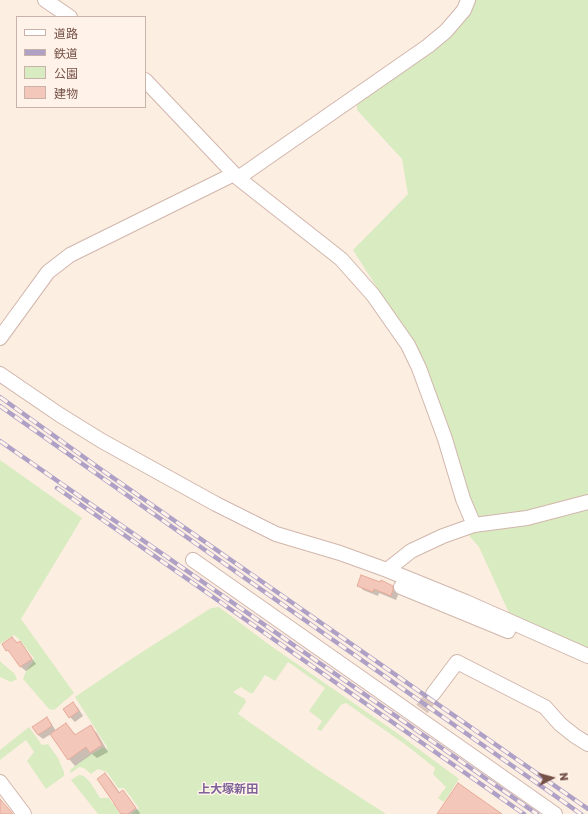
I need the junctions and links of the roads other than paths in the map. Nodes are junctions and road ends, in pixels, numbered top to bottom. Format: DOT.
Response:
graph roads {
  1 [pos="44,0"];
  2 [pos="468,0"];
  3 [pos="68,16"];
  4 [pos="146,81"];
  5 [pos="236,176"];
  6 [pos="0,338"];
  7 [pos="0,374"];
  8 [pos="588,502"];
  9 [pos="474,525"];
  10 [pos="193,560"];
  11 [pos="387,570"];
  12 [pos="400,587"];
  13 [pos="588,656"];
  14 [pos="588,664"];
  15 [pos="433,694"];
  16 [pos="588,744"];
  17 [pos="0,782"];
  18 [pos="24,814"];
  19 [pos="556,814"];
  1 -- 3 [label="street"];
  2 -- 5 [label="street"];
  4 -- 5 [label="street"];
  5 -- 6 [label="street"];
  5 -- 9 [label="street"];
  7 -- 11 [label="street"];
  8 -- 9 [label="street"];
  9 -- 11 [label="street"];
  10 -- 19 [label="street"];
  11 -- 13 [label="street"];
  12 -- 14 [label="street"];
  15 -- 16 [label="street"];
  17 -- 18 [label="street"];
}
